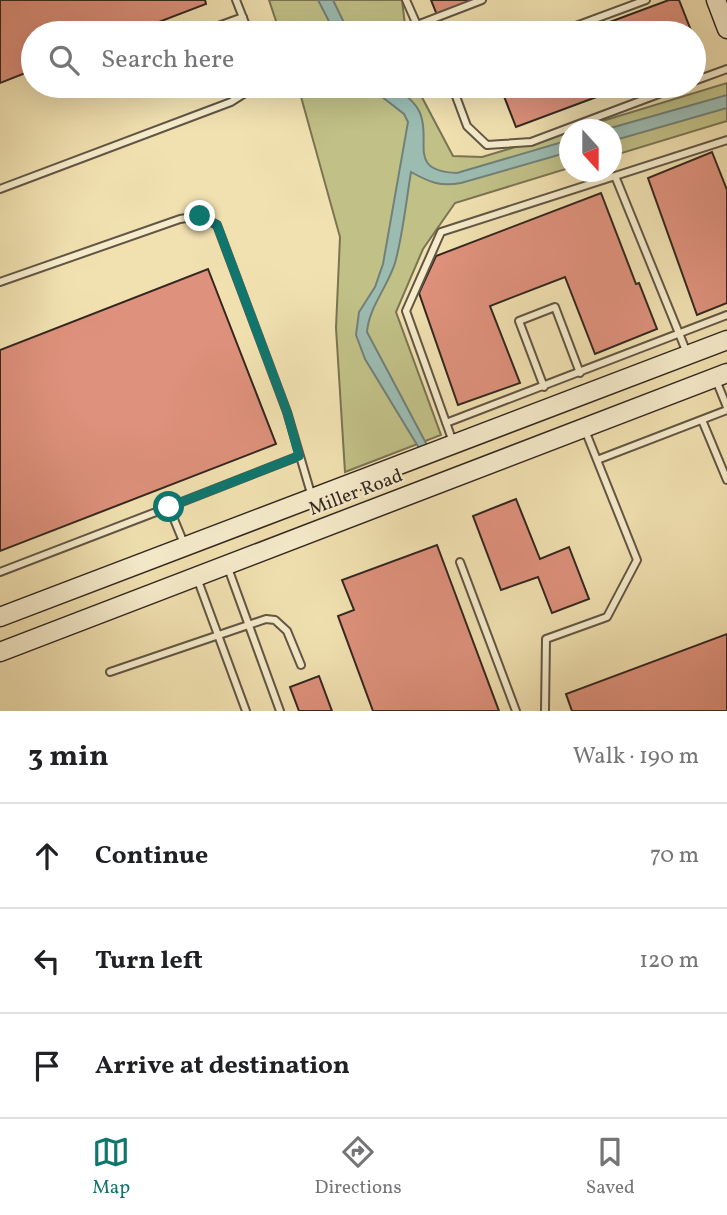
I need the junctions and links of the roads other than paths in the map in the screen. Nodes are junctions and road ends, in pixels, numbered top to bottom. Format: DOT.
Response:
graph roads {
  1 [pos="236,0"];
  2 [pos="407,0"];
  3 [pos="482,0"];
  4 [pos="646,0"];
  5 [pos="716,0"];
  6 [pos="243,17"];
  7 [pos="232,21"];
  8 [pos="244,21"];
  9 [pos="415,21"];
  10 [pos="427,21"];
  11 [pos="589,21"];
  12 [pos="727,29"];
  13 [pos="727,69"];
  14 [pos="706,77"];
  15 [pos="237,98"];
  16 [pos="457,98"];
  17 [pos="648,98"];
  18 [pos="727,140"];
  19 [pos="622,174"];
  20 [pos="596,182"];
  21 [pos="617,182"];
  22 [pos="0,189"];
  23 [pos="0,282"];
  24 [pos="727,315"];
  25 [pos="680,335"];
  26 [pos="727,340"];
  27 [pos="688,355"];
  28 [pos="580,373"];
  29 [pos="721,376"];
  30 [pos="564,379"];
  31 [pos="544,387"];
  32 [pos="573,400"];
  33 [pos="727,409"];
  34 [pos="702,420"];
  35 [pos="446,423"];
  36 [pos="585,428"];
  37 [pos="454,444"];
  38 [pos="299,456"];
  39 [pos="597,460"];
  40 [pos="727,480"];
  41 [pos="312,499"];
  42 [pos="169,507"];
  43 [pos="186,548"];
  44 [pos="460,562"];
  45 [pos="227,565"];
  46 [pos="0,572"];
  47 [pos="197,577"];
  48 [pos="2,611"];
  49 [pos="248,622"];
  50 [pos="218,634"];
  51 [pos="0,652"];
  52 [pos="301,665"];
  53 [pos="110,672"];
  54 [pos="246,711"];
  55 [pos="280,711"];
  56 [pos="516,711"];
  57 [pos="545,711"];
  1 -- 6 [label="lane"];
  2 -- 9 [label="lane"];
  3 -- 10 [label="lane"];
  4 -- 11 [label="lane"];
  5 -- 12 [label="main road"];
  6 -- 7 [label="lane"];
  6 -- 8 [label="lane"];
  13 -- 14 [label="lane"];
  15 -- 22 [label="lane"];
  16 -- 17 [label="lane"];
  18 -- 19 [label="lane"];
  20 -- 35 [label="lane"];
  21 -- 25 [label="lane"];
  23 -- 38 [label="lane"];
  24 -- 25 [label="lane"];
  25 -- 27 [label="lane"];
  25 -- 28 [label="lane"];
  26 -- 27 [label="main road, Miller Road"];
  27 -- 32 [label="main road, Miller Road"];
  28 -- 30 [label="lane"];
  28 -- 31 [label="lane"];
  29 -- 33 [label="lane"];
  29 -- 36 [label="main road, Miller Road"];
  30 -- 31 [label="lane"];
  30 -- 32 [label="lane"];
  31 -- 35 [label="lane"];
  32 -- 36 [label="main road"];
  32 -- 37 [label="main road, Miller Road"];
  33 -- 34 [label="lane"];
  34 -- 39 [label="lane"];
  34 -- 40 [label="lane"];
  35 -- 37 [label="lane"];
  36 -- 39 [label="lane"];
  36 -- 45 [label="main road, Miller Road"];
  37 -- 41 [label="main road, Miller Road"];
  38 -- 41 [label="lane"];
  38 -- 42 [label="lane"];
  39 -- 57 [label="lane"];
  41 -- 43 [label="main road, Miller Road"];
  42 -- 43 [label="lane"];
  42 -- 46 [label="lane"];
  43 -- 47 [label="main road"];
  43 -- 48 [label="main road, Miller Road"];
  44 -- 56 [label="lane"];
  45 -- 47 [label="main road, Miller Road"];
  45 -- 49 [label="lane"];
  47 -- 50 [label="lane"];
  47 -- 51 [label="main road, Miller Road"];
  49 -- 50 [label="lane"];
  49 -- 52 [label="lane"];
  49 -- 55 [label="lane"];
  50 -- 53 [label="lane"];
  50 -- 54 [label="lane"];
}
